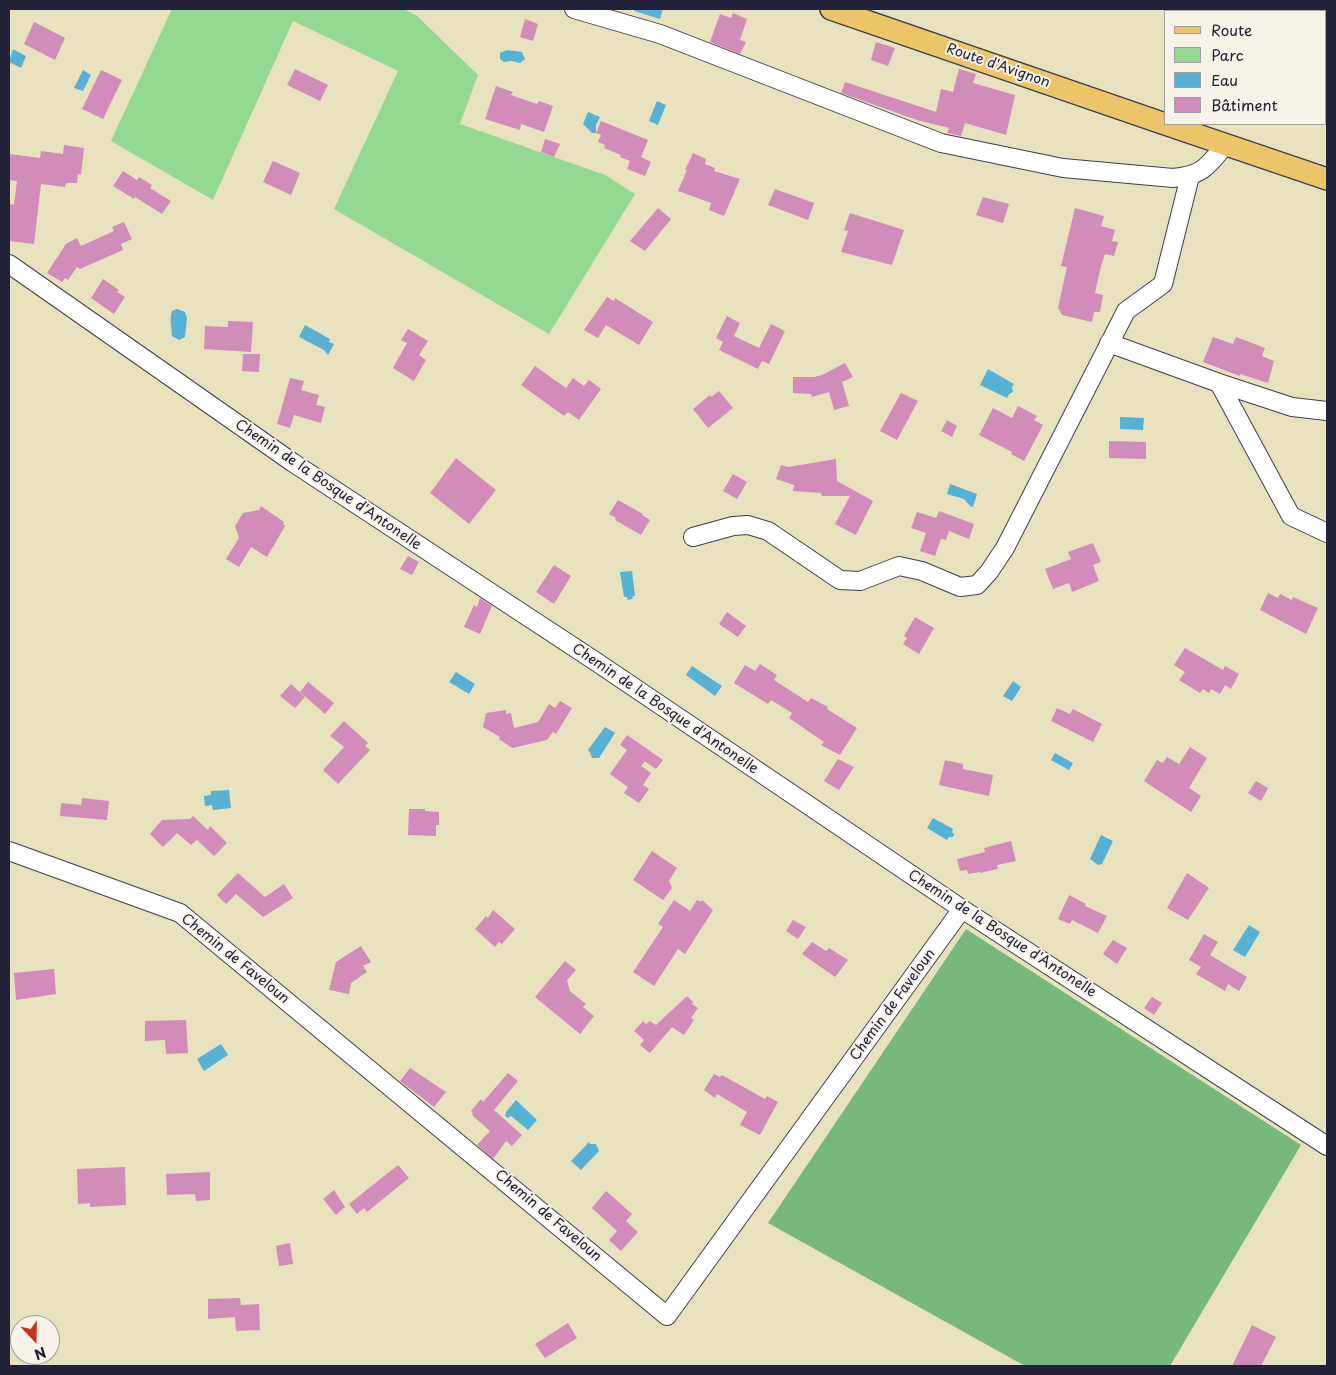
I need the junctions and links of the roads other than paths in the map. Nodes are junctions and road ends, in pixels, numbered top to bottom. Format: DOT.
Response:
graph roads {
  1 [pos="574,9"];
  2 [pos="832,9"];
  3 [pos="1164,124"];
  4 [pos="1168,125"];
  5 [pos="1226,144"];
  6 [pos="1190,176"];
  7 [pos="1327,179"];
  8 [pos="9,264"];
  9 [pos="1110,343"];
  10 [pos="1219,383"];
  11 [pos="1327,411"];
  12 [pos="1327,533"];
  13 [pos="693,537"];
  14 [pos="9,851"];
  15 [pos="962,909"];
  16 [pos="1327,1146"];
  1 -- 6 [label="street"];
  2 -- 3 [label="main road, Route d'Avignon"];
  4 -- 5 [label="main road, Route d'Avignon"];
  5 -- 6 [label="street"];
  5 -- 7 [label="main road, Route d'Avignon"];
  6 -- 9 [label="street"];
  8 -- 15 [label="street, Chemin de la Bosque d'Antonelle"];
  9 -- 10 [label="street"];
  9 -- 13 [label="street"];
  10 -- 11 [label="street"];
  10 -- 12 [label="street"];
  14 -- 15 [label="street, Chemin de Faveloun"];
  15 -- 16 [label="street, Chemin de la Bosque d'Antonelle"];
}
